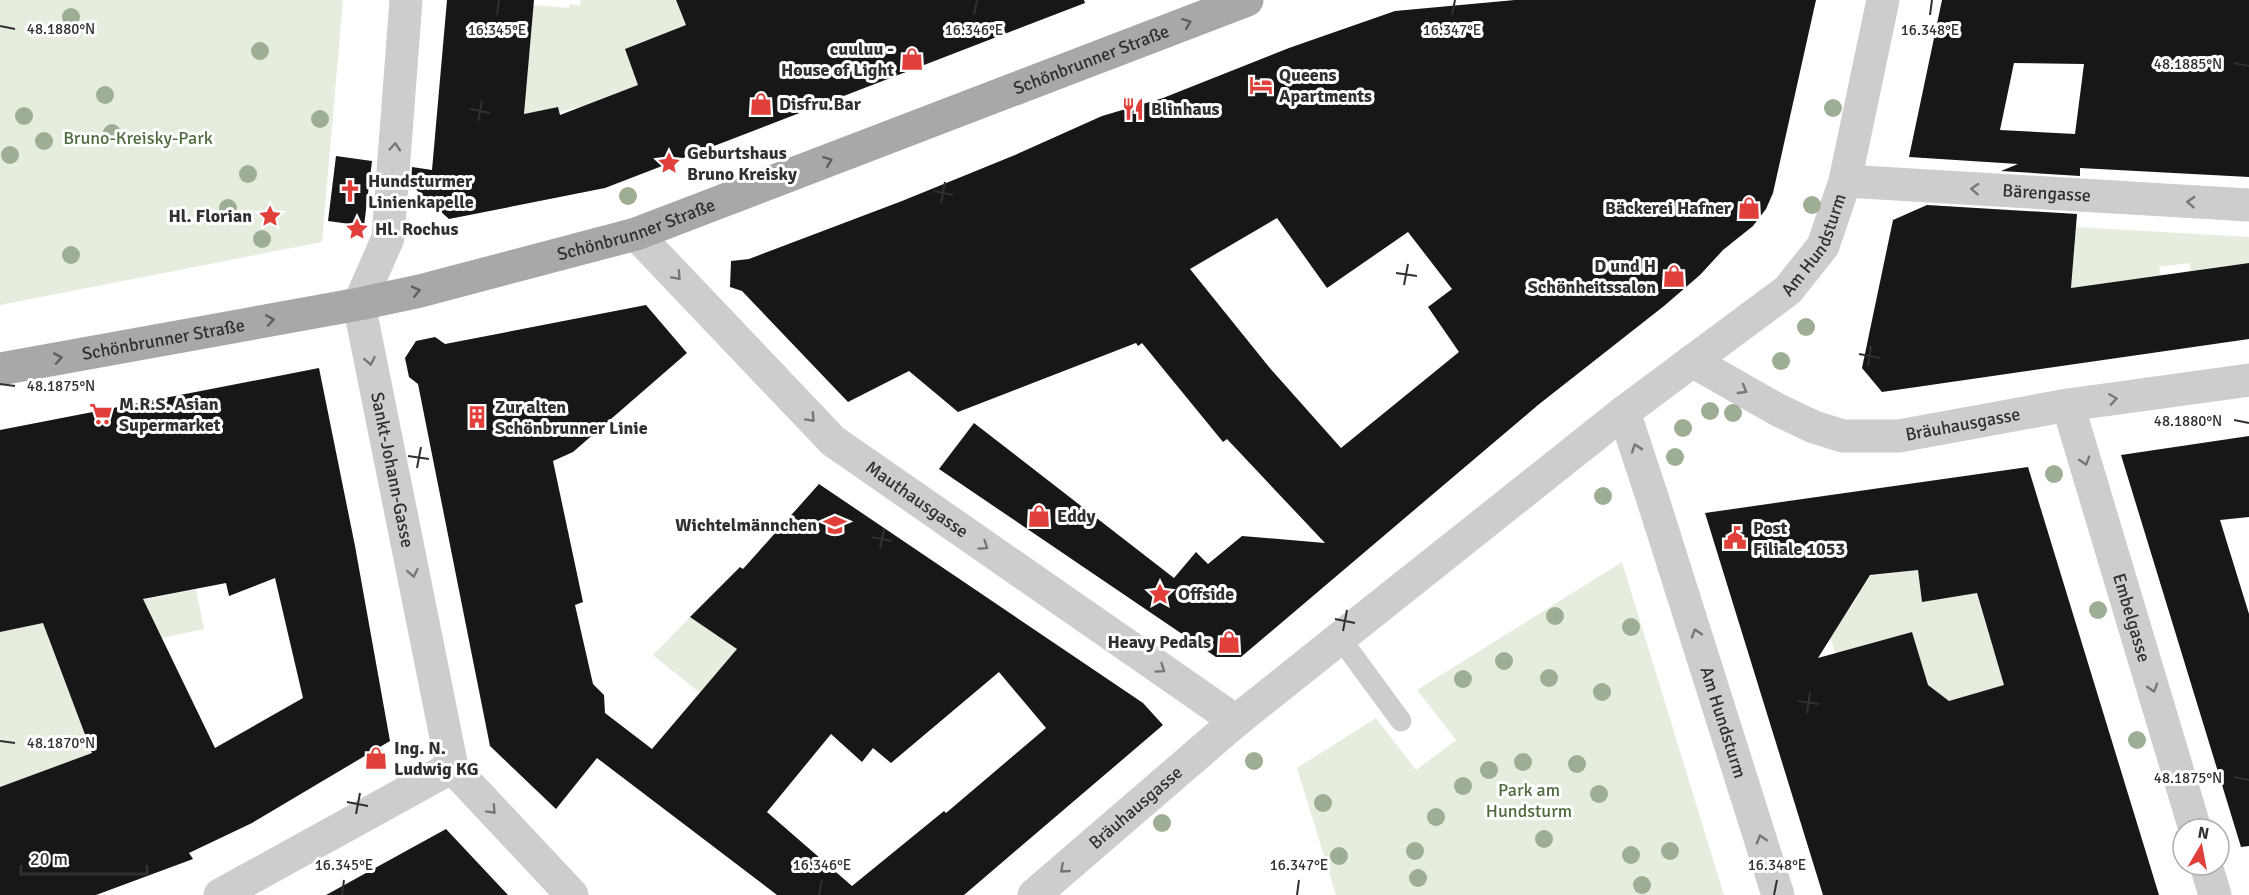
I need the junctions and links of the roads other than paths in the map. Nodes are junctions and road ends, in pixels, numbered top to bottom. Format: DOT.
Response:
graph roads {
  1 [pos="406,0"];
  2 [pos="1247,0"];
  3 [pos="1883,0"];
  4 [pos="1845,181"];
  5 [pos="2249,206"];
  6 [pos="636,234"];
  7 [pos="359,304"];
  8 [pos="1692,361"];
  9 [pos="0,369"];
  10 [pos="2249,380"];
  11 [pos="2068,405"];
  12 [pos="1624,412"];
  13 [pos="1340,638"];
  14 [pos="1401,721"];
  15 [pos="1236,722"];
  16 [pos="452,767"];
  17 [pos="2191,817"];
  18 [pos="2210,877"];
  19 [pos="220,895"];
  20 [pos="572,895"];
  21 [pos="1034,895"];
  22 [pos="1778,895"];
  23 [pos="2215,895"];
  7 -- 1 [label="street, one-way"];
  6 -- 2 [label="main road, Schönbrunner Straße, one-way"];
  3 -- 4 [label="street, Am Hundsturm"];
  5 -- 4 [label="street, Bärengasse, one-way"];
  4 -- 8 [label="street, Am Hundsturm"];
  7 -- 6 [label="main road, Schönbrunner Straße, one-way"];
  6 -- 15 [label="street, Mauthausgasse, one-way"];
  9 -- 7 [label="main road, Schönbrunner Straße, one-way"];
  7 -- 16 [label="street, Sankt-Johann-Gasse, one-way"];
  8 -- 11 [label="street, Bräuhausgasse, one-way"];
  8 -- 12 [label="street, Am Hundsturm"];
  11 -- 10 [label="street, Bräuhausgasse, one-way"];
  11 -- 17 [label="street, Embelgasse, one-way"];
  12 -- 13 [label="street, Am Hundsturm"];
  22 -- 12 [label="street, Am Hundsturm, one-way"];
  13 -- 14 [label="lane"];
  13 -- 15 [label="street, Am Hundsturm"];
  15 -- 21 [label="street, Bräuhausgasse, one-way"];
  16 -- 19 [label="street"];
  16 -- 20 [label="street, one-way"];
  18 -- 23 [label="street"];
}
